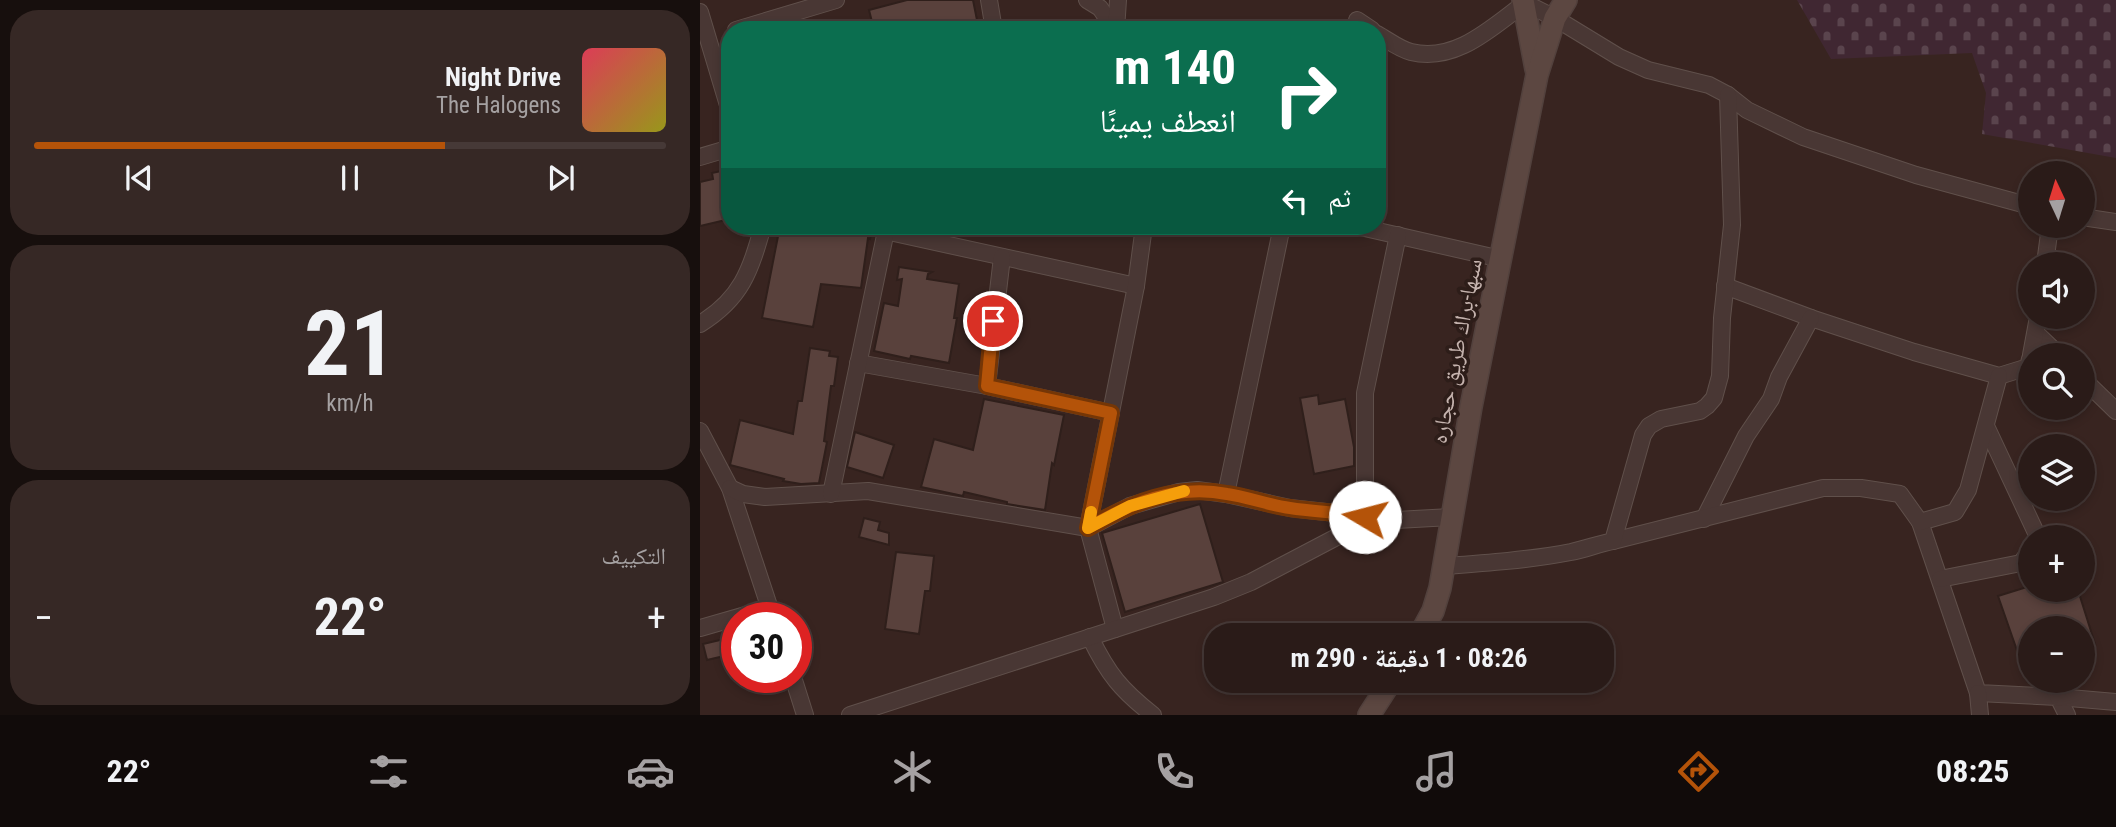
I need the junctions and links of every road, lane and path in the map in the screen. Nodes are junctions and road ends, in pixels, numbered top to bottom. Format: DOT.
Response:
graph roads {
  1 [pos="836,0"];
  2 [pos="989,0"];
  3 [pos="1087,0"];
  4 [pos="1118,0"];
  5 [pos="1524,2"];
  6 [pos="1560,9"];
  7 [pos="700,12"];
  8 [pos="766,21"];
  9 [pos="992,21"];
  10 [pos="1109,21"];
  11 [pos="1116,21"];
  12 [pos="721,34"];
  13 [pos="704,39"];
  14 [pos="1386,39"];
  15 [pos="1537,75"];
  16 [pos="721,87"];
  17 [pos="1728,95"];
  18 [pos="721,151"];
  19 [pos="700,157"];
  20 [pos="2018,203"];
  21 [pos="2095,219"];
  22 [pos="2116,222"];
  23 [pos="1386,233"];
  24 [pos="760,235"];
  25 [pos="885,235"];
  26 [pos="914,235"];
  27 [pos="1143,235"];
  28 [pos="1280,235"];
  29 [pos="1398,236"];
  30 [pos="1002,257"];
  31 [pos="1500,259"];
  32 [pos="1136,286"];
  33 [pos="1725,286"];
  34 [pos="1811,318"];
  35 [pos="700,324"];
  36 [pos="858,363"];
  37 [pos="2018,370"];
  38 [pos="1999,376"];
  39 [pos="987,386"];
  40 [pos="2110,394"];
  41 [pos="2116,411"];
  42 [pos="1111,413"];
  43 [pos="1986,426"];
  44 [pos="700,431"];
  45 [pos="730,488"];
  46 [pos="831,494"];
  47 [pos="1226,494"];
  48 [pos="1451,517"];
  49 [pos="1371,519"];
  50 [pos="1704,519"];
  51 [pos="1920,522"];
  52 [pos="2032,525"];
  53 [pos="1088,528"];
  54 [pos="1613,541"];
  55 [pos="2018,564"];
  56 [pos="1445,566"];
  57 [pos="1940,579"];
  58 [pos="768,602"];
  59 [pos="1426,623"];
  60 [pos="721,624"];
  61 [pos="700,628"];
  62 [pos="1115,629"];
  63 [pos="1090,637"];
  64 [pos="798,693"];
  65 [pos="1383,693"];
  66 [pos="1978,694"];
  67 [pos="2057,697"];
  68 [pos="2116,702"];
  69 [pos="805,715"];
  70 [pos="850,715"];
  71 [pos="1153,715"];
  72 [pos="1369,715"];
  73 [pos="1980,715"];
  74 [pos="2067,715"];
  1 -- 8 [label="street"];
  2 -- 9 [label="street"];
  3 -- 10 [label="street"];
  4 -- 11 [label="street"];
  5 -- 6 [label="street"];
  5 -- 14 [label="street"];
  5 -- 15 [label="main road, سبها-براك طريق حجاره"];
  6 -- 15 [label="main road, سبها-براك طريق حجاره"];
  6 -- 17 [label="street"];
  7 -- 13 [label="street"];
  12 -- 13 [label="street"];
  13 -- 16 [label="street"];
  15 -- 31 [label="main road, سبها-براك طريق حجاره"];
  17 -- 20 [label="street"];
  17 -- 33 [label="street"];
  18 -- 19 [label="street"];
  21 -- 22 [label="street"];
  23 -- 29 [label="street"];
  24 -- 35 [label="street"];
  25 -- 36 [label="street"];
  26 -- 30 [label="street"];
  27 -- 32 [label="street"];
  28 -- 47 [label="street"];
  29 -- 31 [label="street"];
  29 -- 49 [label="street"];
  30 -- 32 [label="street"];
  30 -- 39 [label="street"];
  31 -- 48 [label="main road, سبها-براك طريق حجاره"];
  32 -- 42 [label="street"];
  33 -- 34 [label="street"];
  33 -- 54 [label="street"];
  34 -- 38 [label="street"];
  34 -- 50 [label="street"];
  36 -- 39 [label="street"];
  36 -- 46 [label="street"];
  37 -- 38 [label="street"];
  38 -- 43 [label="street"];
  39 -- 42 [label="street"];
  40 -- 41 [label="street"];
  42 -- 53 [label="street"];
  43 -- 51 [label="street"];
  43 -- 52 [label="street"];
  44 -- 45 [label="street"];
  45 -- 46 [label="street"];
  45 -- 58 [label="street"];
  46 -- 53 [label="street"];
  47 -- 49 [label="street"];
  47 -- 53 [label="street"];
  48 -- 49 [label="street"];
  48 -- 56 [label="main road, سبها-براك طريق حجاره"];
  49 -- 62 [label="street"];
  50 -- 51 [label="street"];
  50 -- 54 [label="street"];
  51 -- 57 [label="street"];
  53 -- 62 [label="street"];
  54 -- 56 [label="street"];
  55 -- 57 [label="street"];
  56 -- 59 [label="main road, سبها-براك طريق حجاره"];
  57 -- 66 [label="street"];
  60 -- 61 [label="street"];
  62 -- 63 [label="street"];
  63 -- 70 [label="street"];
  63 -- 71 [label="street"];
  64 -- 69 [label="street"];
  65 -- 72 [label="main road"];
  66 -- 67 [label="street"];
  66 -- 73 [label="street"];
  67 -- 68 [label="street"];
  67 -- 74 [label="street"];
}
